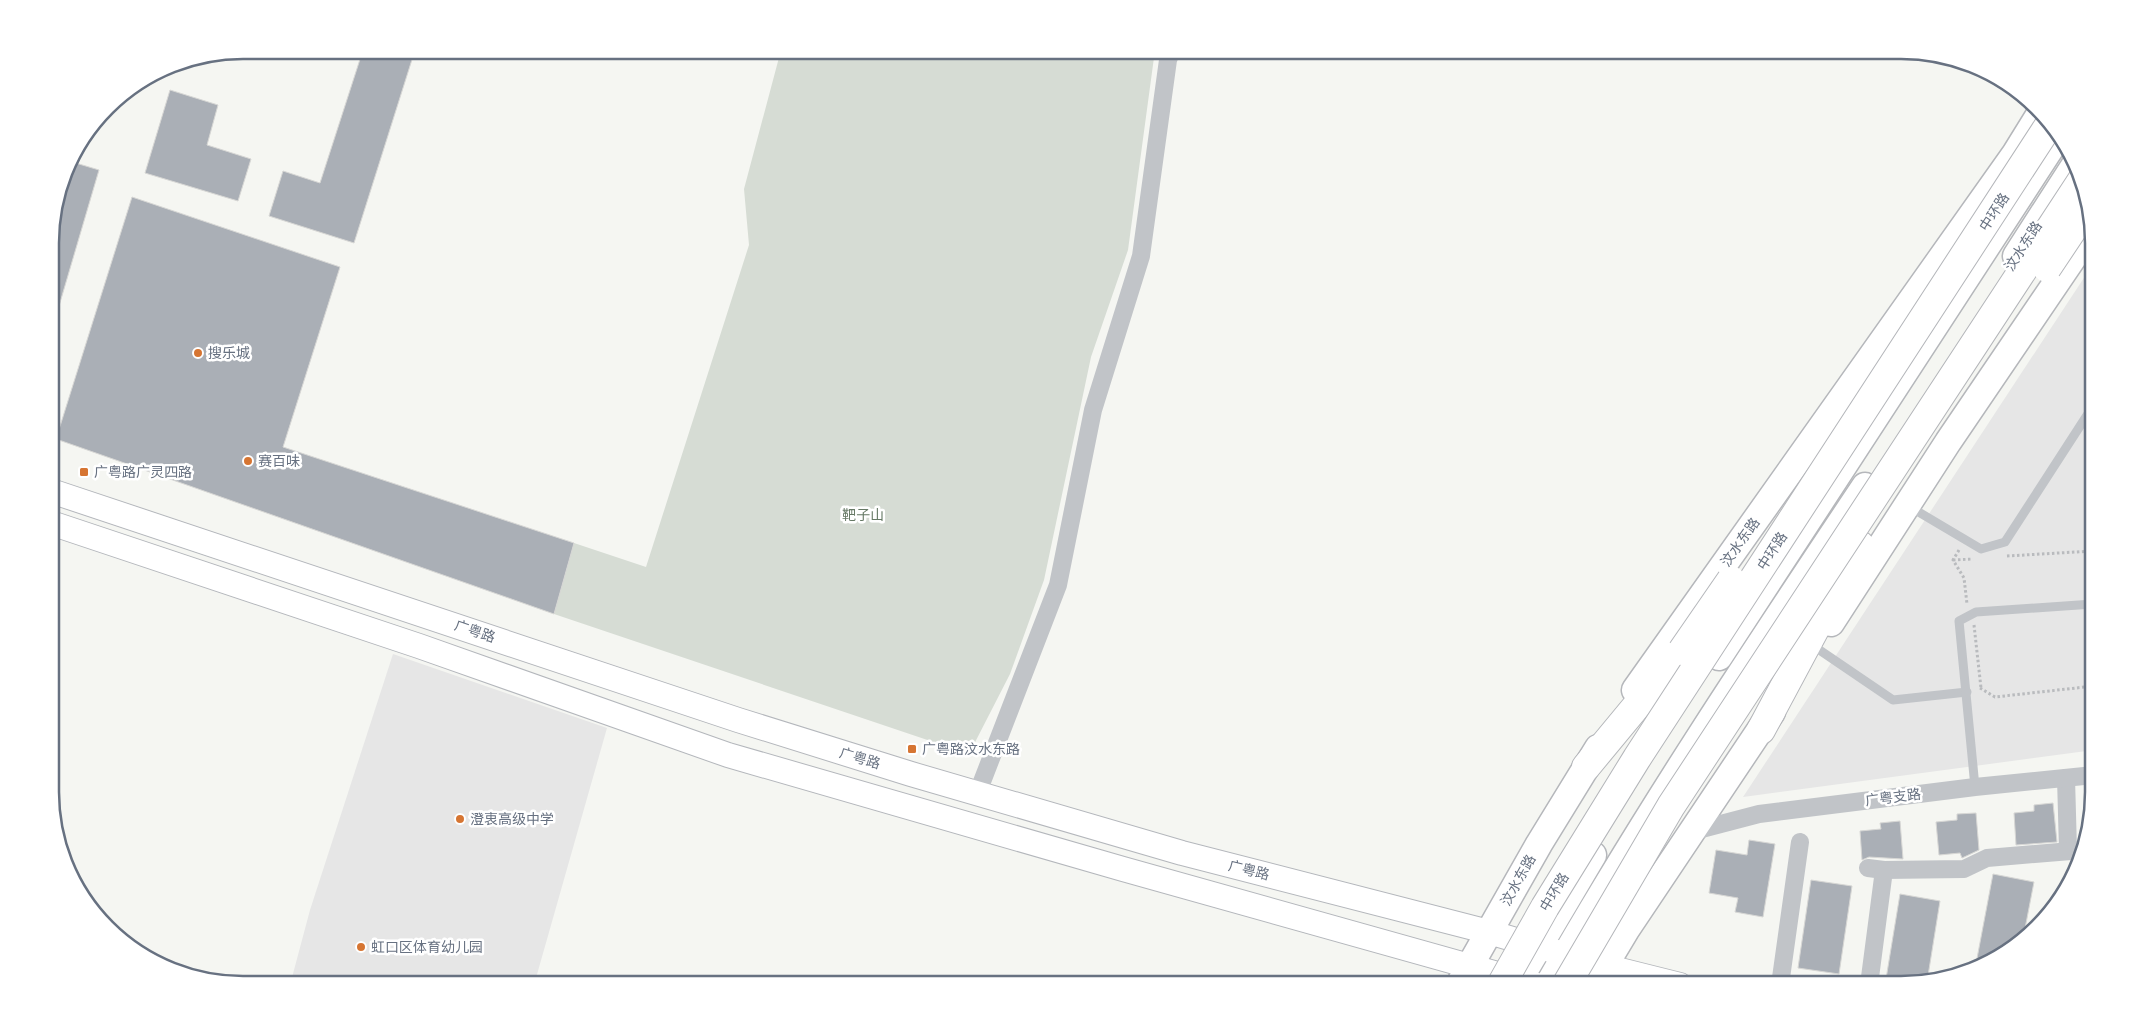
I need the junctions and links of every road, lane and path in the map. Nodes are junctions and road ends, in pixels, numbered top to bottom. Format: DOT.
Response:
graph roads {
  1 [pos="1168,59"];
  2 [pos="2037,118"];
  3 [pos="2046,129"];
  4 [pos="2046,130"];
  5 [pos="2055,142"];
  6 [pos="2071,171"];
  7 [pos="2077,187"];
  8 [pos="2082,208"];
  9 [pos="2085,240"];
  10 [pos="1939,320"];
  11 [pos="1872,356"];
  12 [pos="1994,375"];
  13 [pos="1919,405"];
  14 [pos="2085,418"];
  15 [pos="1890,450"];
  16 [pos="59,494"];
  17 [pos="1907,505"];
  18 [pos="59,526"];
  19 [pos="1871,544"];
  20 [pos="2085,551"];
  21 [pos="2001,556"];
  22 [pos="1982,558"];
  23 [pos="1953,560"];
  24 [pos="1706,589"];
  25 [pos="2085,605"];
  26 [pos="1815,647"];
  27 [pos="1715,663"];
  28 [pos="2085,687"];
  29 [pos="1967,696"];
  30 [pos="1761,730"];
  31 [pos="1586,767"];
  32 [pos="2085,776"];
  33 [pos="2066,778"];
  34 [pos="1975,787"];
  35 [pos="978,792"];
  36 [pos="1694,831"];
  37 [pos="1800,842"];
  38 [pos="2076,850"];
  39 [pos="1489,932"];
  40 [pos="1539,946"];
  41 [pos="1566,953"];
  42 [pos="1465,975"];
  43 [pos="1598,975"];
  44 [pos="1521,976"];
  45 [pos="1523,976"];
  46 [pos="1553,976"];
  47 [pos="1571,976"];
  48 [pos="1781,976"];
  49 [pos="1870,976"];
  1 -- 35 [label="street"];
  2 -- 11 [label="main road, 汶水东路"];
  3 -- 31 [label="highway, bridge"];
  4 -- 44 [label="highway, 中环路, bridge"];
  5 -- 10 [label="main road"];
  6 -- 13 [label="main road, 汶水东路"];
  7 -- 47 [label="highway, bridge"];
  8 -- 19 [label="highway, bridge"];
  9 -- 12 [label="main road"];
  10 -- 11 [label="main road"];
  10 -- 27 [label="main road"];
  11 -- 24 [label="main road, 汶水东路"];
  12 -- 13 [label="main road"];
  12 -- 17 [label="main road"];
  13 -- 15 [label="main road, 汶水东路"];
  14 -- 17 [label="lane"];
  15 -- 19 [label="main road"];
  15 -- 41 [label="main road, 汶水东路"];
  16 -- 35 [label="main road, 广粤路"];
  17 -- 19 [label="main road"];
  18 -- 42 [label="main road"];
  19 -- 26 [label="main road"];
  19 -- 30 [label="highway"];
  20 -- 21 [label="path"];
  22 -- 23 [label="path"];
  24 -- 27 [label="main road"];
  24 -- 31 [label="main road, 汶水东路"];
  25 -- 29 [label="lane"];
  26 -- 29 [label="lane"];
  26 -- 30 [label="main road"];
  27 -- 40 [label="main road"];
  28 -- 29 [label="path"];
  29 -- 34 [label="lane"];
  30 -- 36 [label="main road"];
  31 -- 39 [label="main road, 汶水东路"];
  32 -- 33 [label="street, 广粤支路"];
  33 -- 34 [label="street, 广粤支路"];
  33 -- 38 [label="street"];
  34 -- 36 [label="street, 广粤支路"];
  35 -- 39 [label="main road, 广粤路"];
  36 -- 43 [label="main road"];
  37 -- 48 [label="street"];
  38 -- 49 [label="street"];
  39 -- 40 [label="main road, 广粤路"];
  39 -- 42 [label="main road, 汶水东路"];
  40 -- 41 [label="main road, 广粤路"];
  40 -- 45 [label="main road"];
  41 -- 43 [label="main road, 广粤路"];
  41 -- 46 [label="main road, 汶水东路"];
}
